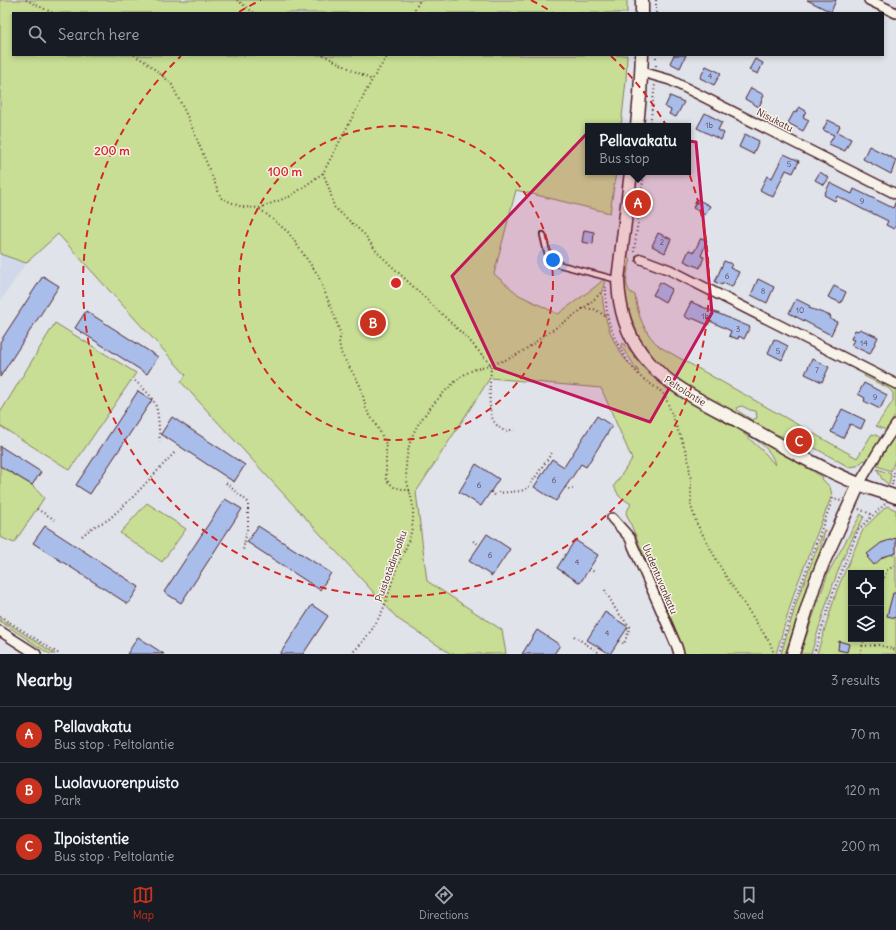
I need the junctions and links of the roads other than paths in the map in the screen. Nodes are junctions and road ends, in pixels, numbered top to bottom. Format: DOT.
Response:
graph roads {
  1 [pos="642,0"];
  2 [pos="870,0"];
  3 [pos="642,12"];
  4 [pos="896,14"];
  5 [pos="642,56"];
  6 [pos="642,72"];
  7 [pos="636,123"];
  8 [pos="630,175"];
  9 [pos="896,194"];
  10 [pos="543,235"];
  11 [pos="637,258"];
  12 [pos="612,279"];
  13 [pos="896,384"];
  14 [pos="896,425"];
  15 [pos="859,484"];
  16 [pos="891,496"];
  17 [pos="612,518"];
  18 [pos="0,630"];
  19 [pos="36,654"];
  20 [pos="679,654"];
  21 [pos="793,654"];
  1 -- 3 [label="street"];
  2 -- 4 [label="street"];
  5 -- 6 [label="street"];
  6 -- 7 [label="street"];
  6 -- 9 [label="street, Nisukatu"];
  8 -- 12 [label="street, Peltolantie"];
  10 -- 12 [label="lane"];
  11 -- 13 [label="street"];
  12 -- 15 [label="street, Peltolantie"];
  14 -- 15 [label="street"];
  15 -- 16 [label="street, Peltolantie"];
  15 -- 21 [label="street"];
  17 -- 20 [label="street, Uudentuvankatu"];
  18 -- 19 [label="street"];
}
